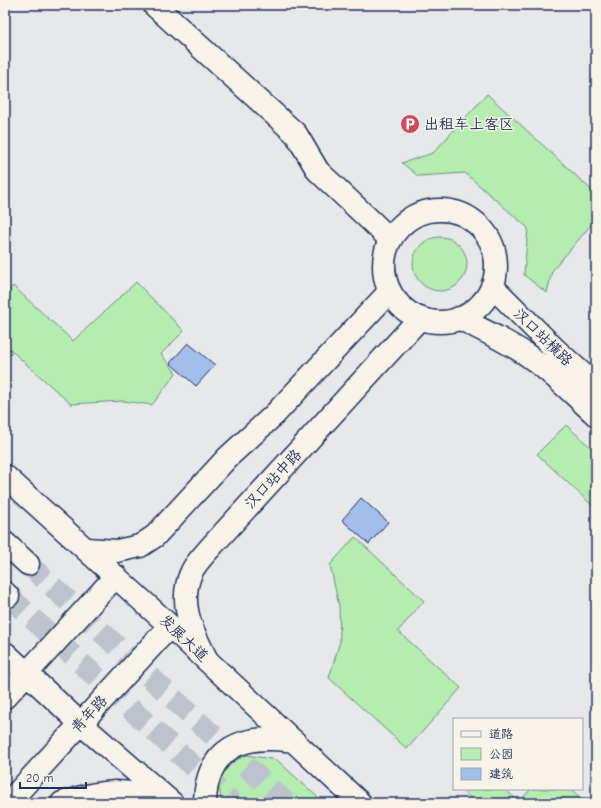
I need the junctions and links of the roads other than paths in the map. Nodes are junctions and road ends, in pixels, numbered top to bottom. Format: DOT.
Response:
graph roads {
  1 [pos="154,5"];
  2 [pos="390,239"];
  3 [pos="492,286"];
  4 [pos="390,291"];
  5 [pos="420,318"];
  6 [pos="459,318"];
  7 [pos="596,386"];
  8 [pos="596,415"];
  9 [pos="5,476"];
  10 [pos="5,544"];
  11 [pos="86,549"];
  12 [pos="28,564"];
  13 [pos="116,576"];
  14 [pos="170,626"];
  15 [pos="5,653"];
  16 [pos="207,660"];
  17 [pos="27,673"];
  18 [pos="5,697"];
  19 [pos="80,723"];
  20 [pos="294,741"];
  21 [pos="73,801"];
  22 [pos="171,802"];
  23 [pos="8,803"];
  24 [pos="205,803"];
  25 [pos="360,803"];
  1 -- 2 [label="main road"];
  2 -- 3 [label="main road"];
  2 -- 4 [label="main road"];
  3 -- 6 [label="main road"];
  3 -- 7 [label="main road, 汉口站横路"];
  4 -- 5 [label="main road"];
  4 -- 11 [label="main road"];
  5 -- 6 [label="main road"];
  5 -- 16 [label="main road, 汉口站中路"];
  6 -- 8 [label="main road"];
  9 -- 11 [label="main road, 发展大道"];
  10 -- 12 [label="main road"];
  11 -- 13 [label="main road, 发展大道"];
  13 -- 14 [label="main road, 发展大道"];
  13 -- 17 [label="main road"];
  14 -- 16 [label="main road, 发展大道"];
  14 -- 19 [label="main road, 青年路"];
  15 -- 17 [label="main road"];
  16 -- 20 [label="main road, 发展大道"];
  17 -- 18 [label="main road"];
  17 -- 19 [label="main road"];
  19 -- 22 [label="main road"];
  19 -- 23 [label="main road, 青年路"];
  20 -- 24 [label="main road"];
  20 -- 25 [label="main road, 发展大道"];
  21 -- 22 [label="main road"];
}
